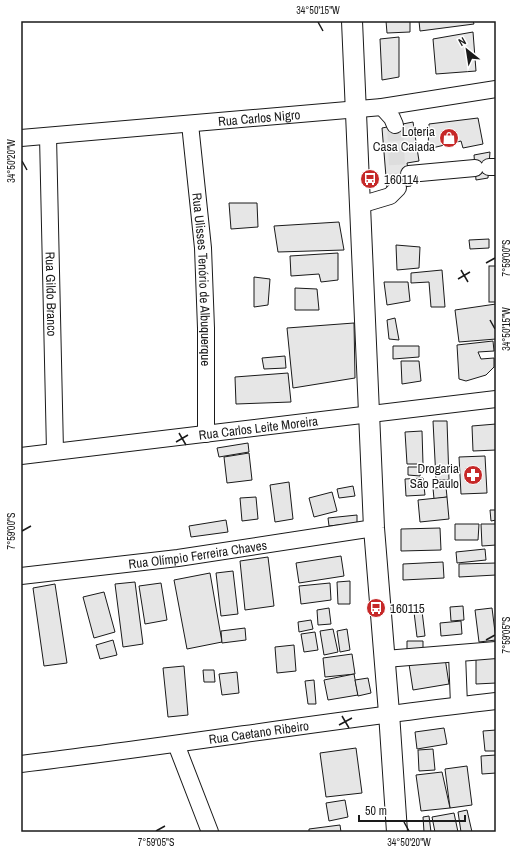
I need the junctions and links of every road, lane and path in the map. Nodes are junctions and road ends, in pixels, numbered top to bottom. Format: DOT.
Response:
graph roads {
  1 [pos="352,21"];
  2 [pos="496,89"];
  3 [pos="382,107"];
  4 [pos="356,109"];
  5 [pos="190,124"];
  6 [pos="395,125"];
  7 [pos="48,136"];
  8 [pos="21,138"];
  9 [pos="487,167"];
  10 [pos="409,174"];
  11 [pos="398,188"];
  12 [pos="360,205"];
  13 [pos="496,399"];
  14 [pos="368,414"];
  15 [pos="206,434"];
  16 [pos="55,451"];
  17 [pos="21,456"];
  18 [pos="374,528"];
  19 [pos="21,576"];
  20 [pos="496,650"];
  21 [pos="457,654"];
  22 [pos="385,660"];
  23 [pos="496,701"];
  24 [pos="459,705"];
  25 [pos="389,713"];
  26 [pos="176,744"];
  27 [pos="21,764"];
  28 [pos="210,832"];
  29 [pos="397,832"];
  1 -- 4 [label="main road"];
  2 -- 3 [label="street, Rua Carlos Nigro"];
  3 -- 4 [label="street, Rua Carlos Nigro"];
  3 -- 6 [label="street"];
  4 -- 5 [label="street, Rua Carlos Nigro"];
  4 -- 12 [label="main road"];
  5 -- 7 [label="street, Rua Carlos Nigro"];
  5 -- 15 [label="street, Rua Ulisses Tenório de Albuquerque"];
  7 -- 8 [label="street, Rua Carlos Nigro"];
  7 -- 16 [label="street, Rua Gildo Branco"];
  9 -- 10 [label="street"];
  11 -- 12 [label="street"];
  12 -- 14 [label="main road"];
  13 -- 14 [label="street, Rua Carlos Leite Moreira"];
  14 -- 15 [label="street, Rua Carlos Leite Moreira"];
  14 -- 18 [label="main road"];
  15 -- 16 [label="street, Rua Carlos Leite Moreira"];
  16 -- 17 [label="street, Rua Carlos Leite Moreira"];
  18 -- 19 [label="street, Rua Olímpio Ferreira Chaves"];
  18 -- 22 [label="main road"];
  20 -- 21 [label="street"];
  21 -- 22 [label="street"];
  21 -- 24 [label="street"];
  22 -- 25 [label="main road"];
  23 -- 24 [label="street, Rua Caetano Ribeiro"];
  24 -- 25 [label="street, Rua Caetano Ribeiro"];
  25 -- 26 [label="street, Rua Caetano Ribeiro"];
  25 -- 29 [label="main road"];
  26 -- 27 [label="street, Rua Caetano Ribeiro"];
  26 -- 28 [label="street"];
}
